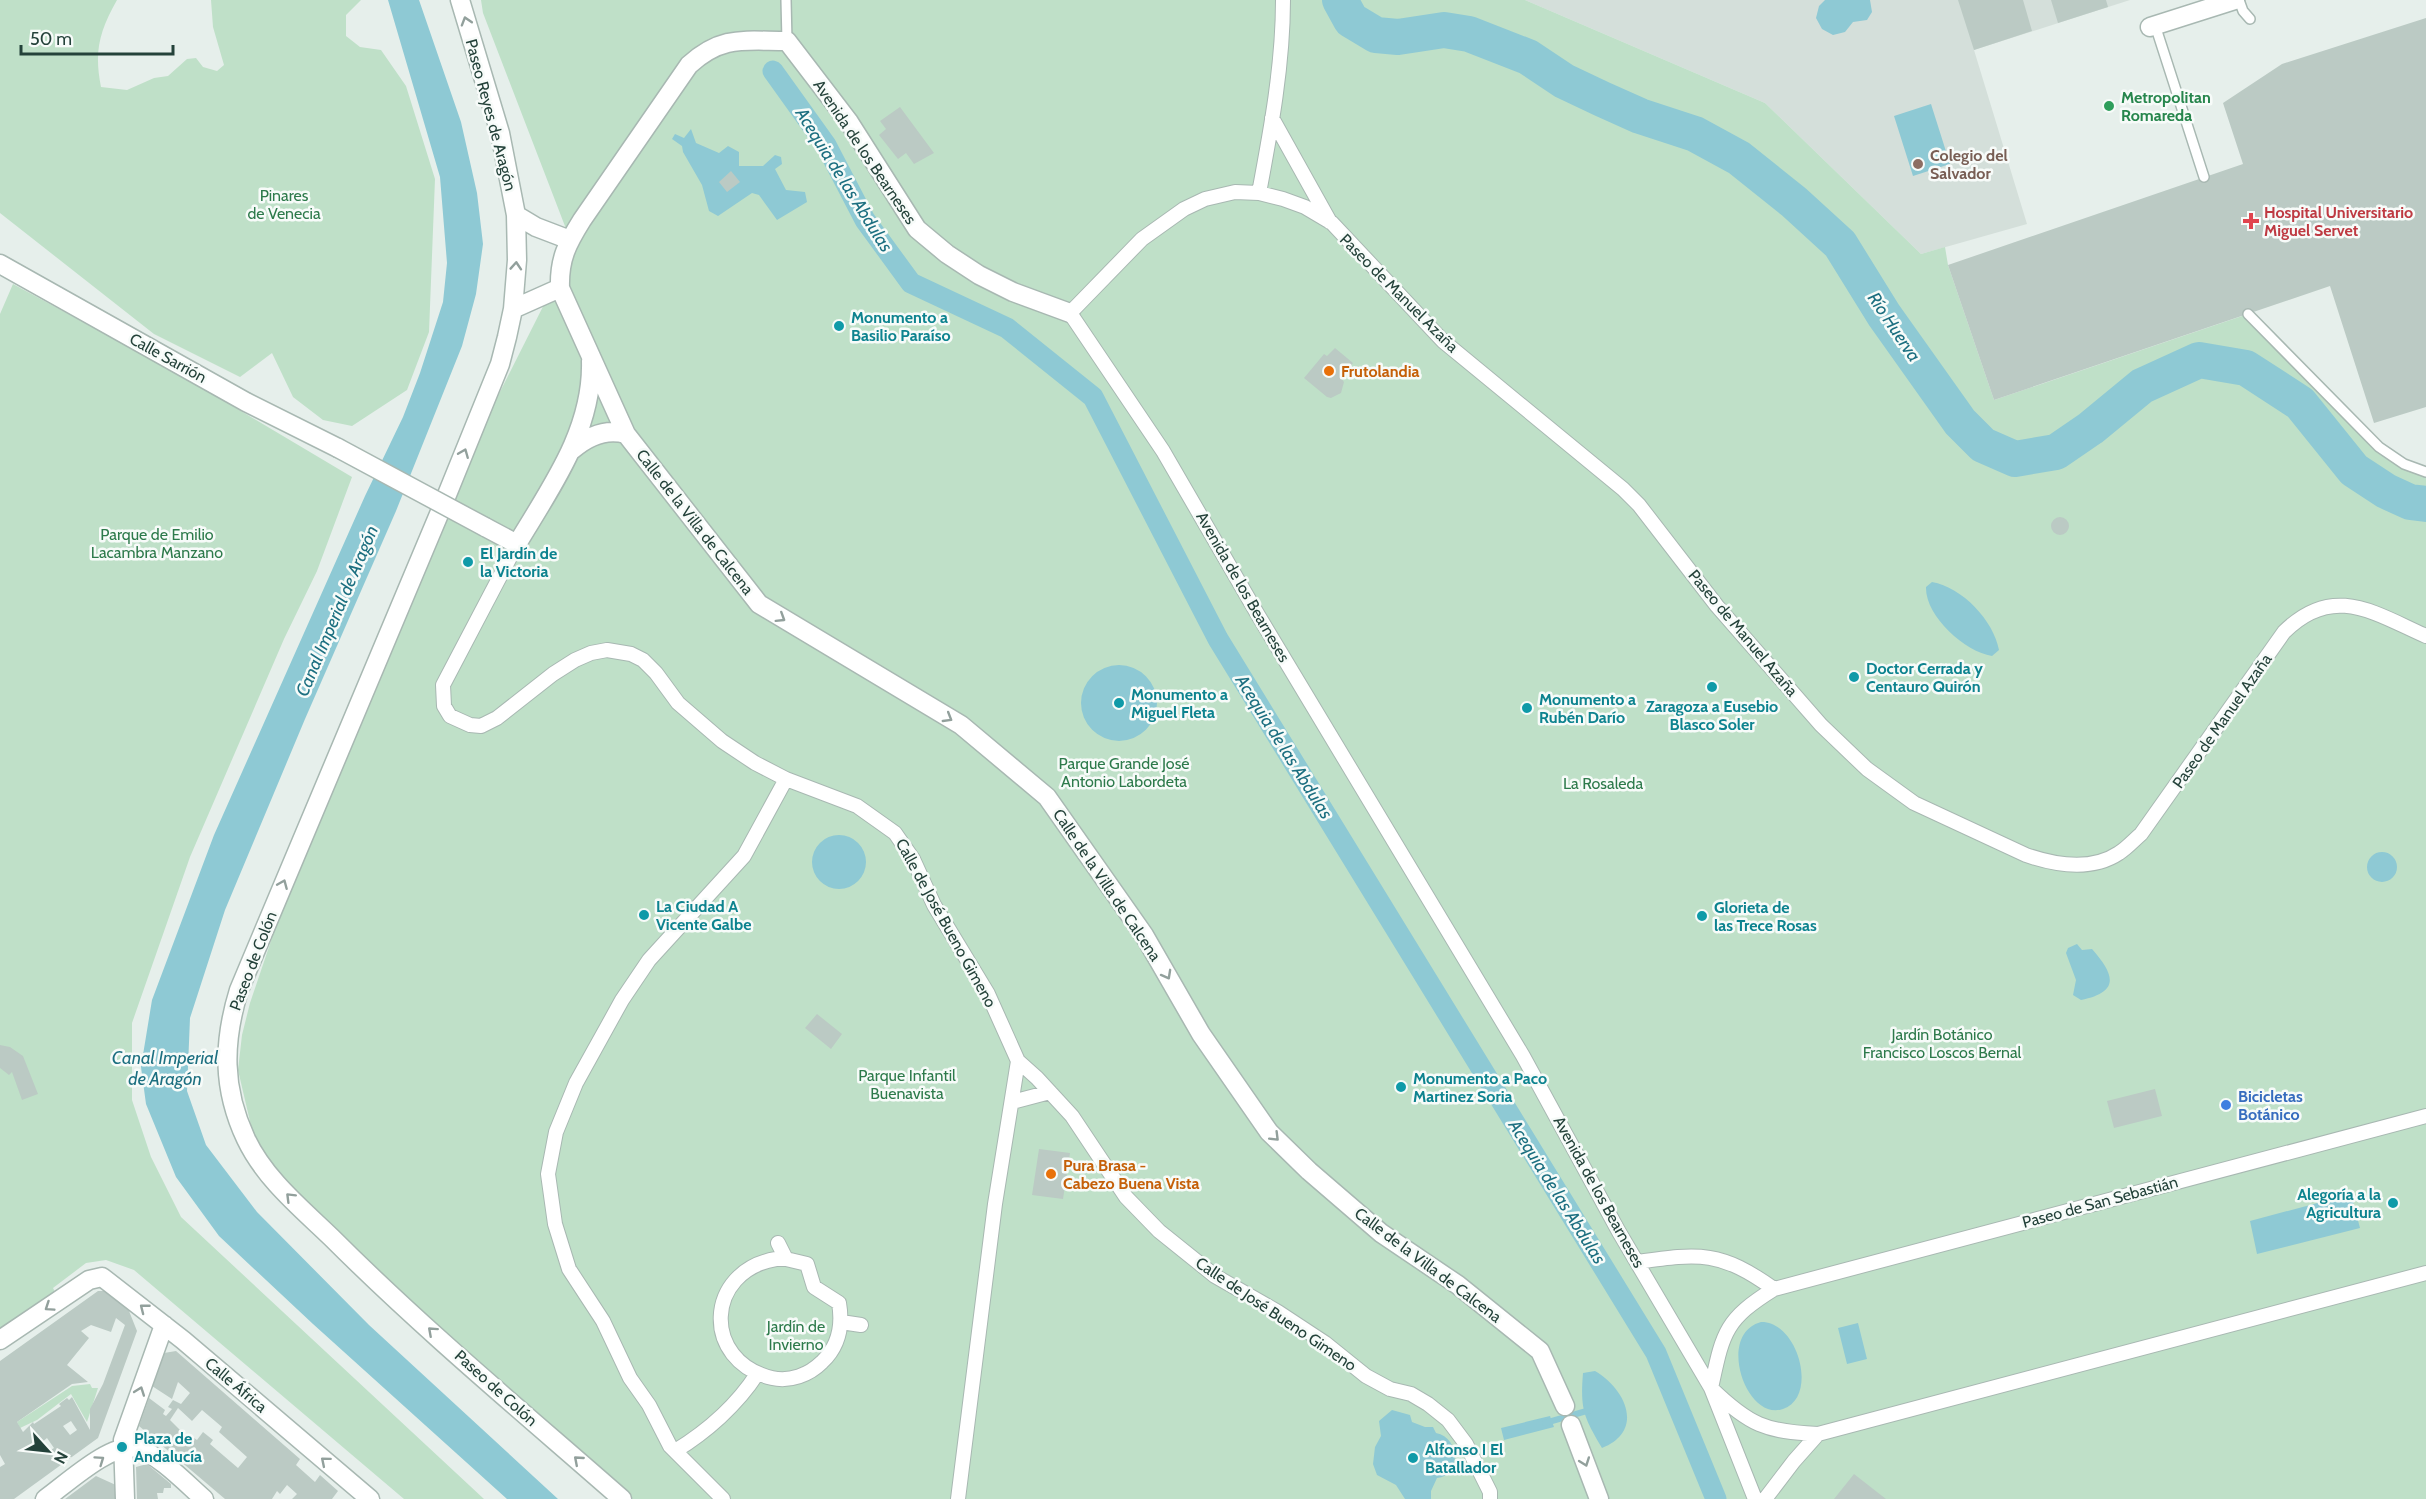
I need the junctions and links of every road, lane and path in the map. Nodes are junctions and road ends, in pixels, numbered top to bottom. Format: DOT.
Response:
graph roads {
  1 [pos="460,0"];
  2 [pos="786,0"];
  3 [pos="1283,0"];
  4 [pos="2237,0"];
  5 [pos="2250,19"];
  6 [pos="2152,26"];
  7 [pos="787,41"];
  8 [pos="1272,118"];
  9 [pos="2204,177"];
  10 [pos="1259,193"];
  11 [pos="516,215"];
  12 [pos="1332,224"];
  13 [pos="570,240"];
  14 [pos="1,267"];
  15 [pos="560,288"];
  16 [pos="513,309"];
  17 [pos="1070,313"];
  18 [pos="2248,314"];
  19 [pos="591,356"];
  20 [pos="626,434"];
  21 [pos="572,450"];
  22 [pos="2426,472"];
  23 [pos="442,507"];
  24 [pos="518,544"];
  25 [pos="2426,636"];
  26 [pos="786,779"];
  27 [pos="1018,1061"];
  28 [pos="1050,1092"];
  29 [pos="1012,1102"];
  30 [pos="2426,1116"];
  31 [pos="778,1243"];
  32 [pos="786,1258"];
  33 [pos="1638,1262"];
  34 [pos="2426,1273"];
  35 [pos="1774,1289"];
  36 [pos="841,1322"];
  37 [pos="164,1324"];
  38 [pos="861,1325"];
  39 [pos="0,1340"];
  40 [pos="757,1374"];
  41 [pos="1711,1388"];
  42 [pos="1565,1406"];
  43 [pos="1572,1425"];
  44 [pos="1818,1434"];
  45 [pos="122,1447"];
  46 [pos="675,1451"];
  47 [pos="180,1479"];
  48 [pos="45,1499"];
  49 [pos="125,1499"];
  50 [pos="181,1499"];
  51 [pos="204,1499"];
  52 [pos="370,1499"];
  53 [pos="622,1499"];
  54 [pos="723,1499"];
  55 [pos="958,1499"];
  56 [pos="1490,1499"];
  57 [pos="1599,1499"];
  58 [pos="1755,1499"];
  59 [pos="1766,1499"];
  11 -- 1 [label="street, Paseo Reyes de Aragón, one-way"];
  2 -- 7 [label="lane"];
  3 -- 8 [label="street"];
  4 -- 5 [label="lane"];
  4 -- 6 [label="street"];
  6 -- 9 [label="lane"];
  7 -- 13 [label="street"];
  7 -- 17 [label="street, Avenida de los Bearneses"];
  8 -- 10 [label="street"];
  8 -- 12 [label="street"];
  10 -- 12 [label="street, Paseo de Manuel Azaña"];
  10 -- 17 [label="street, Paseo de Manuel Azaña"];
  11 -- 13 [label="street"];
  16 -- 11 [label="street, Paseo Reyes de Aragón, one-way"];
  12 -- 25 [label="street, Paseo de Manuel Azaña"];
  13 -- 15 [label="street"];
  14 -- 24 [label="street, Calle Sarrión, bridge"];
  15 -- 16 [label="street"];
  15 -- 19 [label="street"];
  23 -- 16 [label="street, Paseo Reyes de Aragón, one-way"];
  17 -- 33 [label="street, Avenida de los Bearneses"];
  18 -- 22 [label="lane"];
  19 -- 20 [label="street, Calle de la Villa de Calcena"];
  19 -- 21 [label="street, Calle de José Bueno Gimeno"];
  20 -- 21 [label="street, Calle de la Villa de Calcena"];
  20 -- 42 [label="street, Calle de la Villa de Calcena, one-way"];
  21 -- 24 [label="street, Calle de José Bueno Gimeno"];
  53 -- 23 [label="street, Paseo de Colón, one-way"];
  24 -- 26 [label="street, Calle de José Bueno Gimeno"];
  26 -- 27 [label="street, Calle de José Bueno Gimeno"];
  26 -- 46 [label="street"];
  27 -- 28 [label="street, Calle de José Bueno Gimeno"];
  27 -- 29 [label="street"];
  28 -- 29 [label="street"];
  28 -- 56 [label="street, Calle de José Bueno Gimeno"];
  29 -- 55 [label="street"];
  30 -- 35 [label="street, Paseo de San Sebastián"];
  31 -- 32 [label="street"];
  32 -- 36 [label="street"];
  32 -- 40 [label="street"];
  33 -- 35 [label="street"];
  33 -- 41 [label="street, Avenida de los Bearneses"];
  34 -- 44 [label="street"];
  35 -- 41 [label="street, Paseo de San Sebastián"];
  36 -- 38 [label="street"];
  36 -- 40 [label="street"];
  37 -- 39 [label="street, Calle África, one-way"];
  45 -- 37 [label="street, one-way"];
  52 -- 37 [label="street, Calle África, one-way"];
  40 -- 46 [label="street"];
  41 -- 44 [label="street"];
  41 -- 58 [label="street, Avenida de los Bearneses"];
  43 -- 57 [label="street, one-way"];
  44 -- 59 [label="street"];
  45 -- 47 [label="street"];
  48 -- 45 [label="street, one-way"];
  45 -- 49 [label="street"];
  46 -- 54 [label="street"];
  47 -- 50 [label="street"];
  47 -- 51 [label="street"];
}
